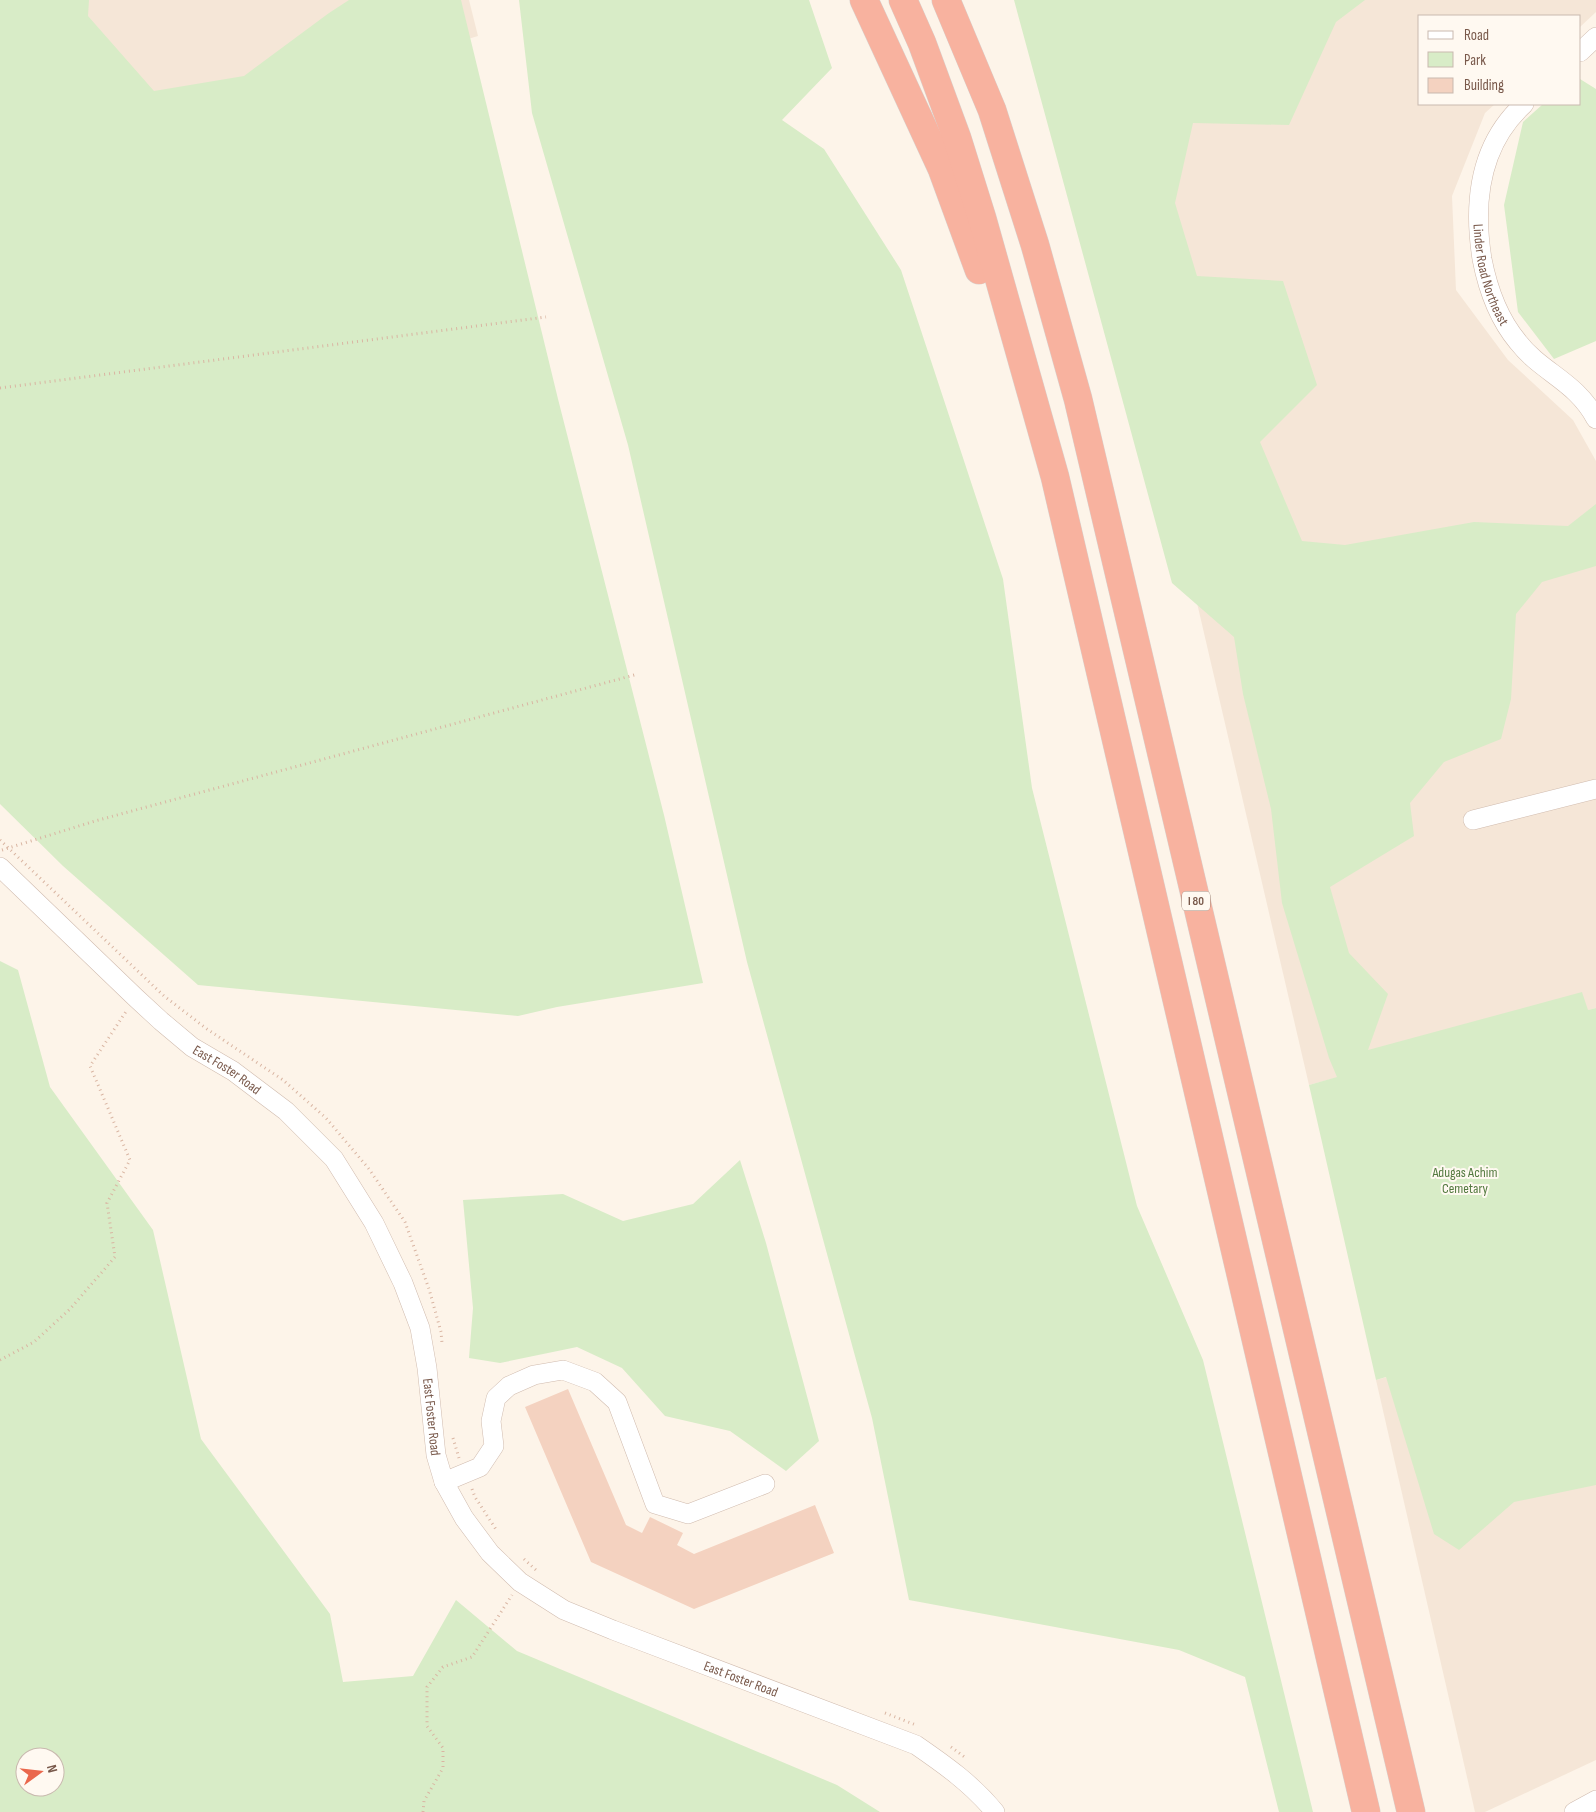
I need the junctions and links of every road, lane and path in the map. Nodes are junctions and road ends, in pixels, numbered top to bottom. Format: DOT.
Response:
graph roads {
  1 [pos="864,0"];
  2 [pos="903,0"];
  3 [pos="946,0"];
  4 [pos="955,0"];
  5 [pos="1596,38"];
  6 [pos="1581,51"];
  7 [pos="1523,105"];
  8 [pos="992,110"];
  9 [pos="546,317"];
  10 [pos="0,388"];
  11 [pos="1596,419"];
  12 [pos="1055,477"];
  13 [pos="638,674"];
  14 [pos="1596,789"];
  15 [pos="1473,820"];
  16 [pos="0,840"];
  17 [pos="9,848"];
  18 [pos="0,851"];
  19 [pos="0,867"];
  20 [pos="134,997"];
  21 [pos="442,1350"];
  22 [pos="0,1360"];
  23 [pos="453,1437"];
  24 [pos="465,1473"];
  25 [pos="444,1482"];
  26 [pos="765,1484"];
  27 [pos="499,1534"];
  28 [pos="518,1554"];
  29 [pos="539,1573"];
  30 [pos="520,1582"];
  31 [pos="884,1712"];
  32 [pos="920,1727"];
  33 [pos="944,1742"];
  34 [pos="966,1758"];
  35 [pos="1596,1800"];
  36 [pos="423,1812"];
  37 [pos="994,1812"];
  38 [pos="1366,1812"];
  39 [pos="1411,1812"];
  40 [pos="1574,1812"];
  1 -- 12 [label="highway"];
  2 -- 12 [label="highway"];
  3 -- 8 [label="highway, I 80"];
  4 -- 8 [label="highway"];
  5 -- 6 [label="street"];
  7 -- 11 [label="street, Linder Road Northeast"];
  8 -- 39 [label="highway, I 80"];
  9 -- 10 [label="path"];
  12 -- 38 [label="highway"];
  13 -- 17 [label="path"];
  14 -- 15 [label="street"];
  16 -- 17 [label="path"];
  17 -- 18 [label="path"];
  17 -- 21 [label="path"];
  19 -- 20 [label="street, East Foster Road"];
  20 -- 22 [label="path"];
  20 -- 25 [label="street, East Foster Road"];
  23 -- 24 [label="path"];
  24 -- 25 [label="street"];
  24 -- 26 [label="street"];
  24 -- 27 [label="path"];
  25 -- 30 [label="street, East Foster Road"];
  28 -- 29 [label="path"];
  30 -- 36 [label="path"];
  30 -- 37 [label="street, East Foster Road"];
  31 -- 32 [label="path"];
  33 -- 34 [label="path"];
  35 -- 40 [label="street"];
}
